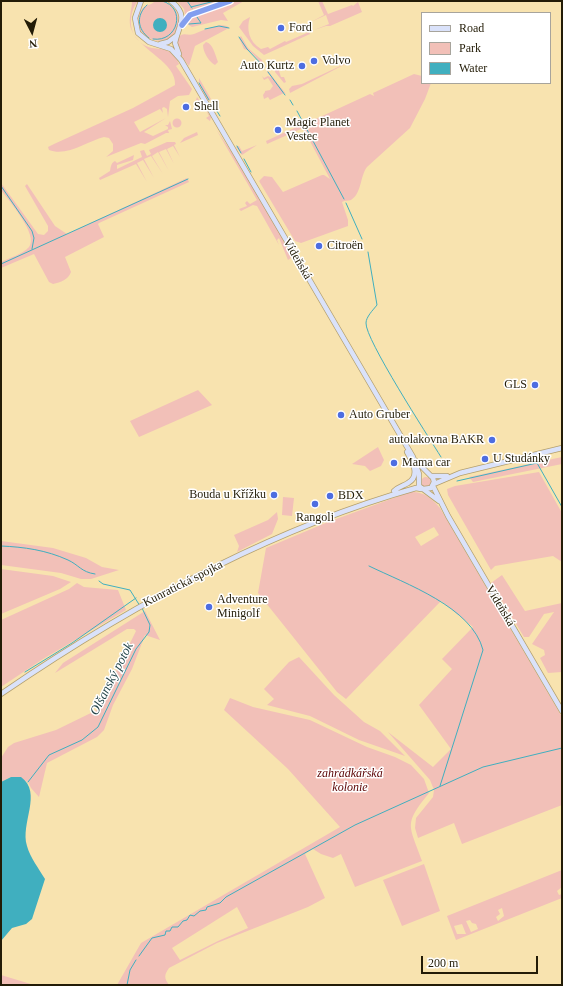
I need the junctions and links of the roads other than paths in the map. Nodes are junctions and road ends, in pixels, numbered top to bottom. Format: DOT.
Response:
graph roads {
  1 [pos="141,1"];
  2 [pos="144,1"];
  3 [pos="172,1"];
  4 [pos="230,1"];
  5 [pos="139,7"];
  6 [pos="182,25"];
  7 [pos="177,34"];
  8 [pos="158,44"];
  9 [pos="181,59"];
  10 [pos="403,441"];
  11 [pos="562,448"];
  12 [pos="414,458"];
  13 [pos="459,474"];
  14 [pos="430,475"];
  15 [pos="418,479"];
  16 [pos="433,485"];
  17 [pos="422,489"];
  18 [pos="394,490"];
  19 [pos="377,499"];
  20 [pos="440,502"];
  21 [pos="1,694"];
  22 [pos="562,711"];
  1 -- 5 [label="main road, Vídeňská"];
  2 -- 5 [label="main road"];
  3 -- 6 [label="main road"];
  4 -- 6 [label="highway"];
  5 -- 8 [label="main road, Vídeňská"];
  6 -- 7 [label="main road"];
  7 -- 8 [label="main road"];
  7 -- 9 [label="main road, Vídeňská"];
  8 -- 9 [label="main road, Vídeňská"];
  9 -- 10 [label="main road, Vídeňská"];
  10 -- 12 [label="main road, Vídeňská"];
  10 -- 18 [label="main road"];
  11 -- 13 [label="main road"];
  12 -- 14 [label="main road, Vídeňská"];
  12 -- 15 [label="main road, Vídeňská"];
  13 -- 14 [label="main road"];
  13 -- 16 [label="main road"];
  14 -- 15 [label="main road"];
  14 -- 16 [label="main road, Vídeňská"];
  15 -- 17 [label="main road, Vídeňská"];
  15 -- 18 [label="main road, Kunratická spojka"];
  16 -- 17 [label="main road"];
  16 -- 20 [label="main road, Vídeňská"];
  17 -- 19 [label="main road, Kunratická spojka"];
  17 -- 20 [label="main road, Vídeňská"];
  18 -- 19 [label="main road, Kunratická spojka"];
  19 -- 21 [label="main road, Kunratická spojka"];
  20 -- 22 [label="main road, Vídeňská"];
}
